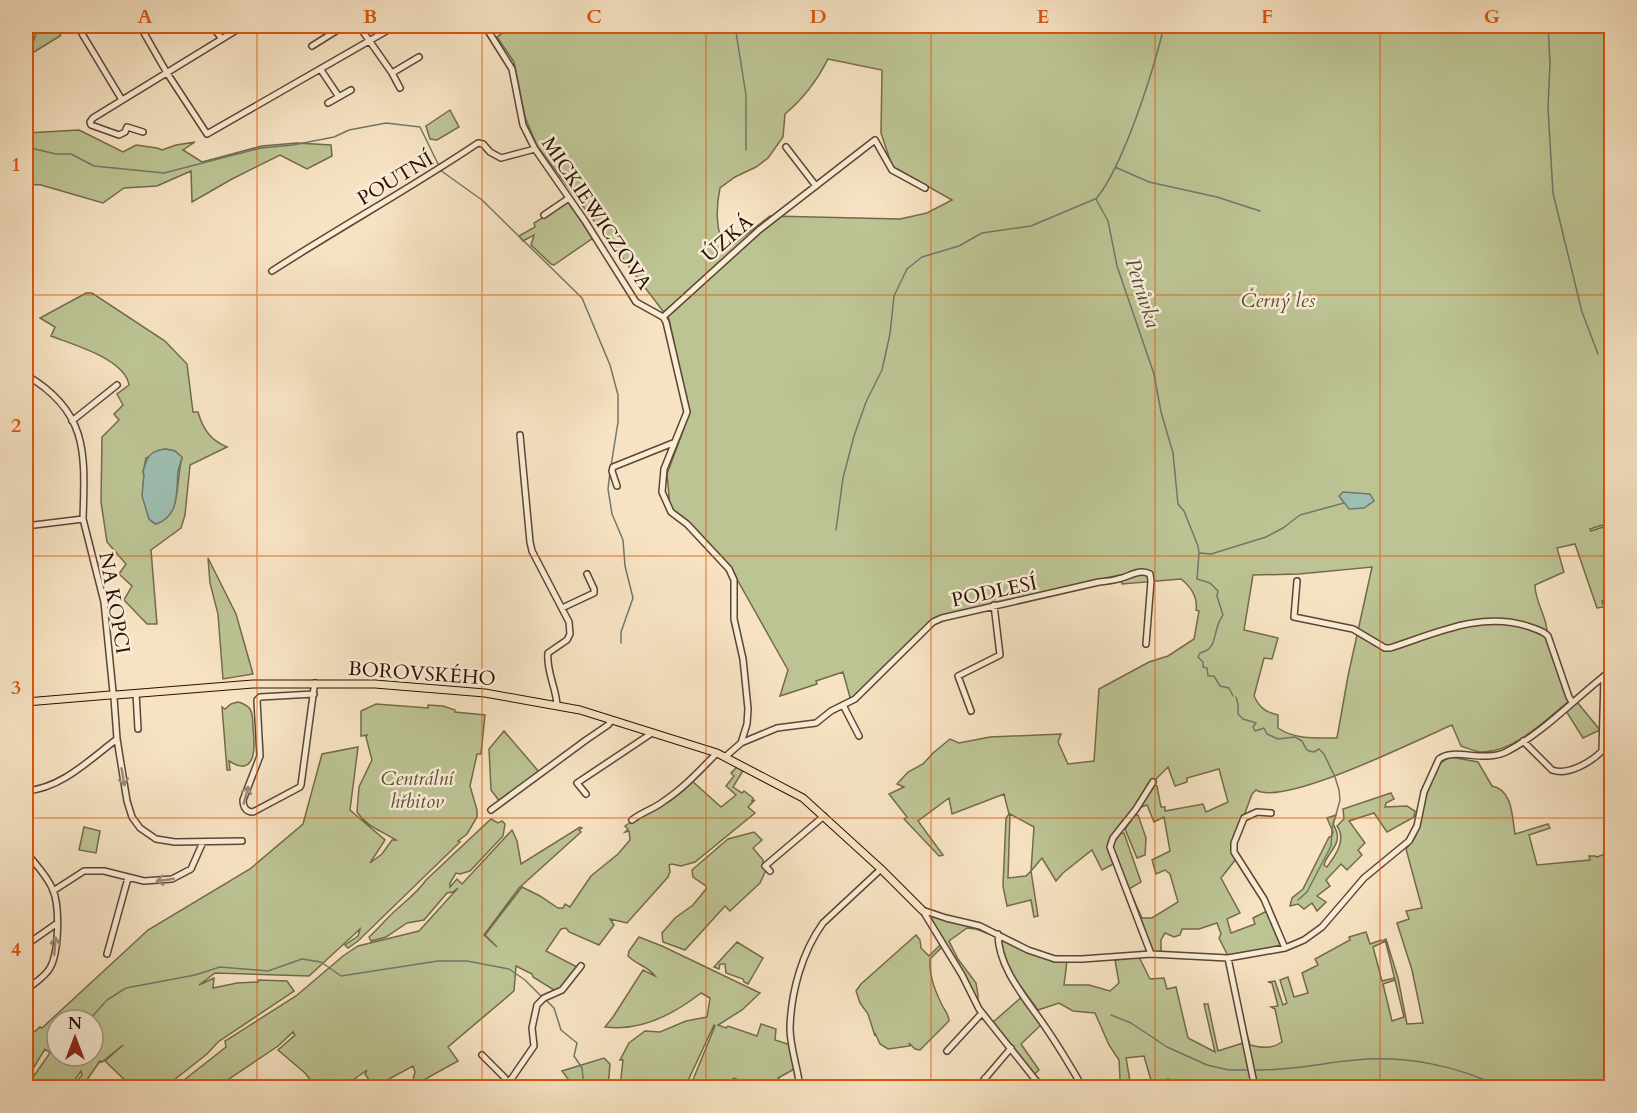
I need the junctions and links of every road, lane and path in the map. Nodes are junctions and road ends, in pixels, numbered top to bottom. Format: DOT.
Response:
graph roads {
  1 [pos="80,26"];
  2 [pos="140,26"];
  3 [pos="212,26"];
  4 [pos="243,26"];
  5 [pos="344,26"];
  6 [pos="359,26"];
  7 [pos="395,26"];
  8 [pos="485,26"];
  9 [pos="222,39"];
  10 [pos="370,40"];
  11 [pos="312,46"];
  12 [pos="418,57"];
  13 [pos="321,70"];
  14 [pos="167,73"];
  15 [pos="392,73"];
  16 [pos="400,88"];
  17 [pos="351,90"];
  18 [pos="339,97"];
  19 [pos="122,100"];
  20 [pos="328,103"];
  21 [pos="143,132"];
  22 [pos="786,147"];
  23 [pos="535,149"];
  24 [pos="816,186"];
  25 [pos="925,188"];
  26 [pos="569,198"];
  27 [pos="544,215"];
  28 [pos="272,271"];
  29 [pos="663,318"];
  30 [pos="26,375"];
  31 [pos="117,385"];
  32 [pos="72,421"];
  33 [pos="520,435"];
  34 [pos="673,443"];
  35 [pos="617,486"];
  36 [pos="83,519"];
  37 [pos="26,526"];
  38 [pos="1611,527"];
  39 [pos="1611,544"];
  40 [pos="587,574"];
  41 [pos="1297,581"];
  42 [pos="994,605"];
  43 [pos="562,608"];
  44 [pos="1146,644"];
  45 [pos="1611,670"];
  46 [pos="1604,676"];
  47 [pos="315,683"];
  48 [pos="136,693"];
  49 [pos="314,694"];
  50 [pos="113,695"];
  51 [pos="26,702"];
  52 [pos="1572,702"];
  53 [pos="557,705"];
  54 [pos="843,705"];
  55 [pos="971,711"];
  56 [pos="612,720"];
  57 [pos="138,729"];
  58 [pos="652,733"];
  59 [pos="859,736"];
  60 [pos="117,739"];
  61 [pos="1523,741"];
  62 [pos="741,744"];
  63 [pos="717,753"];
  64 [pos="725,757"];
  65 [pos="1153,782"];
  66 [pos="26,791"];
  67 [pos="586,794"];
  68 [pos="491,810"];
  69 [pos="1271,813"];
  70 [pos="824,816"];
  71 [pos="632,820"];
  72 [pos="242,841"];
  73 [pos="202,842"];
  74 [pos="26,852"];
  75 [pos="881,869"];
  76 [pos="770,871"];
  77 [pos="128,878"];
  78 [pos="53,891"];
  79 [pos="922,910"];
  80 [pos="929,915"];
  81 [pos="56,924"];
  82 [pos="998,934"];
  83 [pos="26,945"];
  84 [pos="1285,948"];
  85 [pos="107,954"];
  86 [pos="1151,954"];
  87 [pos="1228,958"];
  88 [pos="581,966"];
  89 [pos="26,990"];
  90 [pos="982,1013"];
  91 [pos="1011,1048"];
  92 [pos="947,1051"];
  93 [pos="482,1055"];
  94 [pos="985,1078"];
  95 [pos="503,1086"];
  96 [pos="800,1088"];
  97 [pos="977,1088"];
  98 [pos="993,1088"];
  99 [pos="1042,1088"];
  100 [pos="1083,1088"];
  101 [pos="1255,1088"];
  1 -- 19 [label="street"];
  2 -- 14 [label="street"];
  3 -- 9 [label="street"];
  4 -- 9 [label="street"];
  5 -- 11 [label="street"];
  6 -- 10 [label="street"];
  7 -- 10 [label="street"];
  8 -- 23 [label="street, MICKIEWICZOVA"];
  9 -- 14 [label="street"];
  10 -- 13 [label="street"];
  10 -- 15 [label="street"];
  12 -- 15 [label="street"];
  13 -- 14 [label="street"];
  13 -- 18 [label="street"];
  14 -- 19 [label="street"];
  15 -- 16 [label="street"];
  17 -- 18 [label="street"];
  18 -- 20 [label="street"];
  19 -- 21 [label="street"];
  22 -- 24 [label="street"];
  23 -- 26 [label="street, MICKIEWICZOVA"];
  23 -- 28 [label="street, POUTNÍ"];
  24 -- 25 [label="street, ÚZKÁ"];
  24 -- 29 [label="street, ÚZKÁ"];
  26 -- 27 [label="street"];
  26 -- 29 [label="street, MICKIEWICZOVA"];
  29 -- 34 [label="street"];
  30 -- 32 [label="street, NA KOPCI"];
  31 -- 32 [label="street"];
  32 -- 36 [label="street, NA KOPCI"];
  33 -- 43 [label="street"];
  34 -- 35 [label="street"];
  34 -- 62 [label="street"];
  36 -- 37 [label="street"];
  36 -- 50 [label="street, NA KOPCI"];
  38 -- 39 [label="street"];
  40 -- 43 [label="street"];
  41 -- 52 [label="street"];
  42 -- 44 [label="street, PODLESÍ"];
  42 -- 54 [label="street, PODLESÍ"];
  42 -- 55 [label="street"];
  43 -- 53 [label="street"];
  45 -- 46 [label="street"];
  46 -- 52 [label="street"];
  46 -- 61 [label="street"];
  47 -- 48 [label="main road, BOROVSKÉHO"];
  47 -- 49 [label="street"];
  47 -- 53 [label="main road, BOROVSKÉHO"];
  48 -- 50 [label="main road, BOROVSKÉHO"];
  48 -- 57 [label="street"];
  49 -- 49 [label="street, one-way"];
  50 -- 51 [label="main road, BOROVSKÉHO"];
  50 -- 60 [label="street, NA KOPCI"];
  52 -- 61 [label="street"];
  53 -- 56 [label="main road, BOROVSKÉHO"];
  54 -- 59 [label="street"];
  54 -- 62 [label="street, PODLESÍ"];
  56 -- 58 [label="main road, BOROVSKÉHO"];
  56 -- 68 [label="street"];
  58 -- 63 [label="main road, BOROVSKÉHO"];
  58 -- 67 [label="street"];
  60 -- 66 [label="street"];
  60 -- 73 [label="street, NA KOPCI, one-way"];
  61 -- 84 [label="street"];
  62 -- 64 [label="street"];
  63 -- 64 [label="main road, BOROVSKÉHO"];
  63 -- 71 [label="street"];
  64 -- 70 [label="main road, BOROVSKÉHO"];
  65 -- 86 [label="street"];
  69 -- 84 [label="street"];
  70 -- 75 [label="main road, BOROVSKÉHO"];
  70 -- 76 [label="street"];
  72 -- 73 [label="street, NA KOPCI"];
  73 -- 77 [label="street, one-way"];
  74 -- 78 [label="street"];
  75 -- 79 [label="main road, BOROVSKÉHO"];
  75 -- 96 [label="street"];
  77 -- 78 [label="street"];
  77 -- 85 [label="street"];
  78 -- 81 [label="street"];
  79 -- 80 [label="street, BOROVSKÉHO"];
  80 -- 82 [label="street"];
  80 -- 90 [label="street, BOROVSKÉHO"];
  81 -- 83 [label="street"];
  89 -- 81 [label="street, one-way"];
  82 -- 86 [label="street"];
  82 -- 100 [label="street"];
  84 -- 87 [label="street"];
  86 -- 87 [label="street"];
  87 -- 101 [label="street"];
  88 -- 95 [label="street"];
  90 -- 91 [label="street, BOROVSKÉHO"];
  90 -- 92 [label="street"];
  91 -- 94 [label="street"];
  91 -- 99 [label="street, BOROVSKÉHO"];
  93 -- 95 [label="street"];
  94 -- 97 [label="street"];
  94 -- 98 [label="street"];
}
